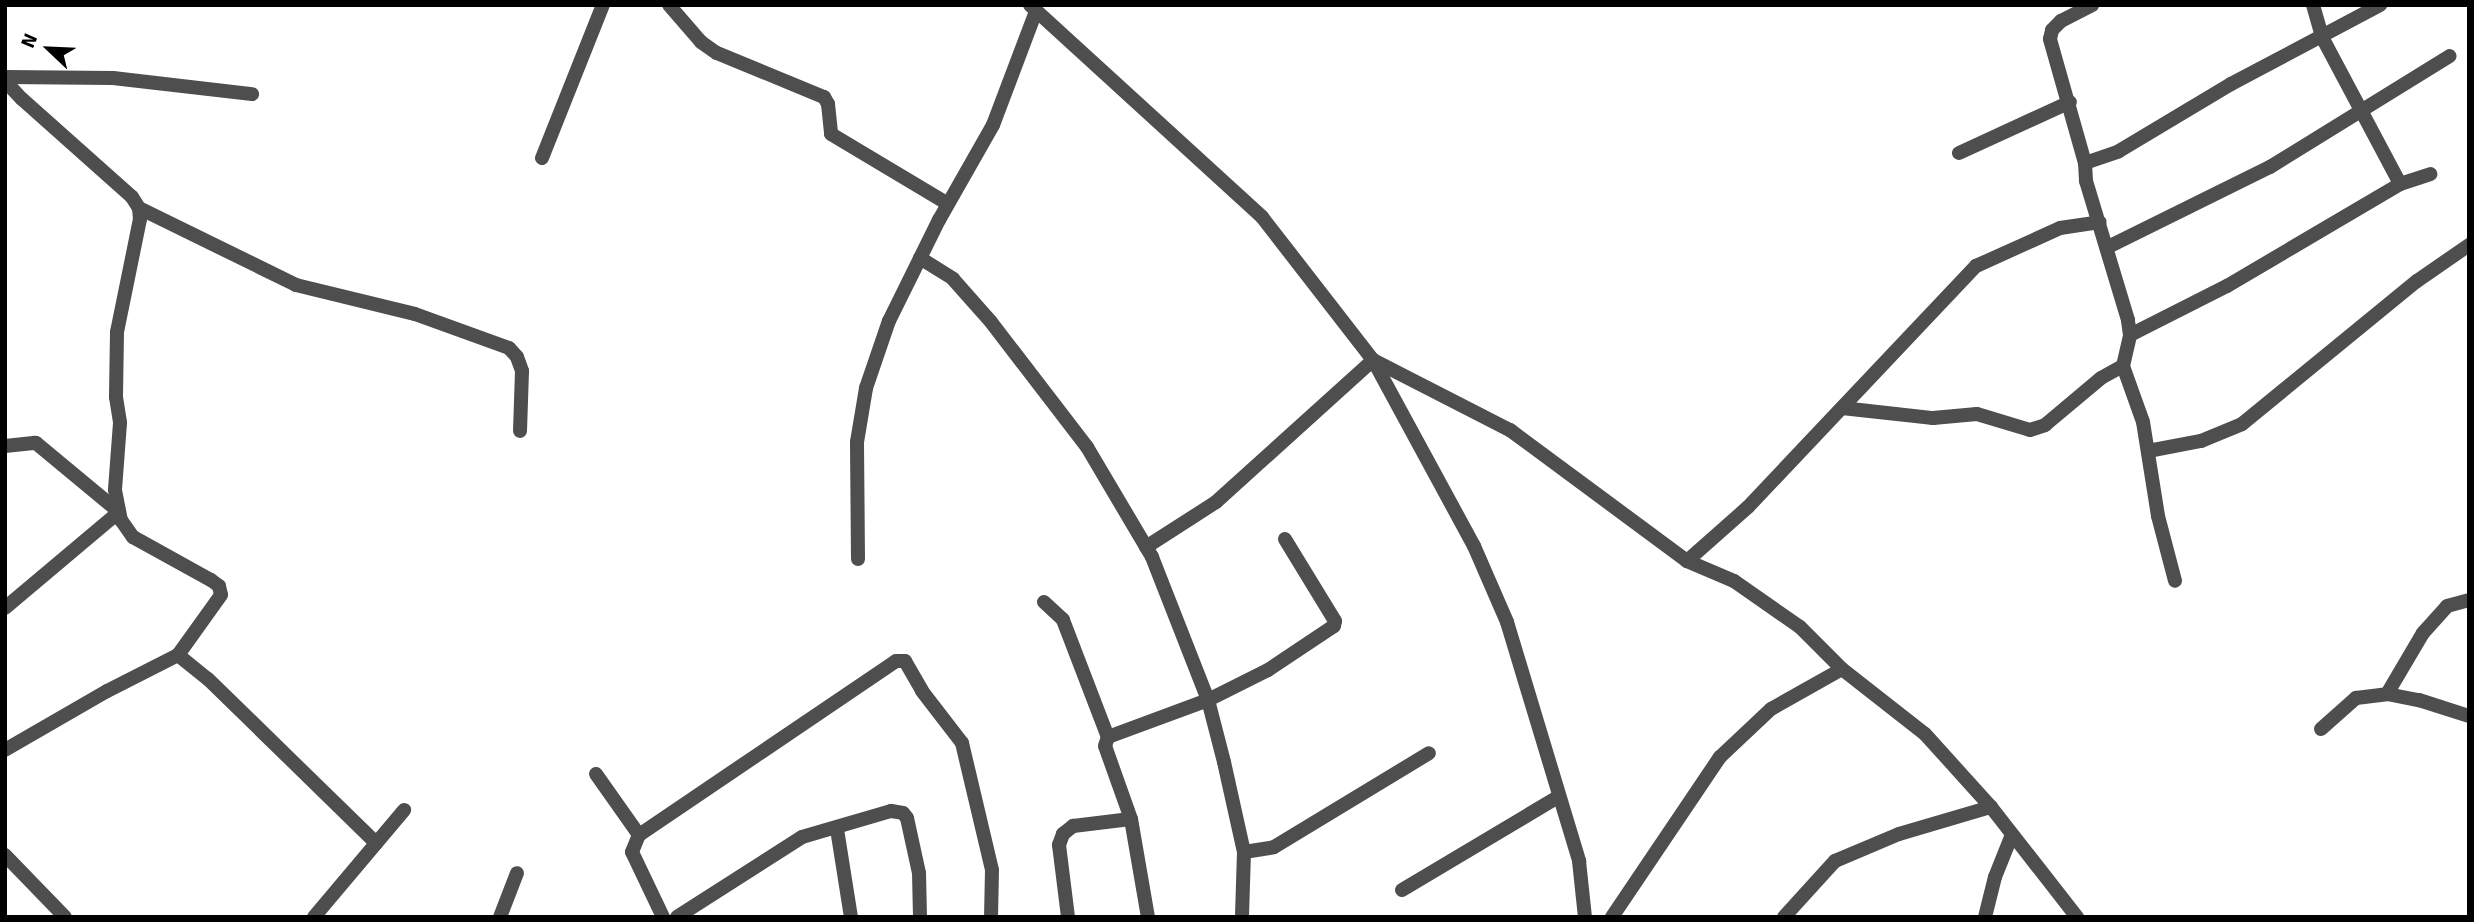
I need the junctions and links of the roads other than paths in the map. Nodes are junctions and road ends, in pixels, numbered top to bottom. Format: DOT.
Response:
graph roads {
  1 [pos="603,5"];
  2 [pos="669,5"];
  3 [pos="2092,5"];
  4 [pos="2313,5"];
  5 [pos="2380,5"];
  6 [pos="1033,8"];
  7 [pos="2322,37"];
  8 [pos="2450,56"];
  9 [pos="5,79"];
  10 [pos="252,94"];
  11 [pos="2070,102"];
  12 [pos="2363,109"];
  13 [pos="1959,153"];
  14 [pos="542,158"];
  15 [pos="2085,163"];
  16 [pos="2430,174"];
  17 [pos="2400,184"];
  18 [pos="948,204"];
  19 [pos="139,208"];
  20 [pos="2100,222"];
  21 [pos="2469,245"];
  22 [pos="2108,247"];
  23 [pos="920,258"];
  24 [pos="2130,335"];
  25 [pos="1373,360"];
  26 [pos="2123,366"];
  27 [pos="1842,408"];
  28 [pos="520,431"];
  29 [pos="5,446"];
  30 [pos="2148,452"];
  31 [pos="120,512"];
  32 [pos="1285,538"];
  33 [pos="1146,547"];
  34 [pos="858,559"];
  35 [pos="1687,561"];
  36 [pos="2175,581"];
  37 [pos="2469,600"];
  38 [pos="1044,602"];
  39 [pos="5,608"];
  40 [pos="178,655"];
  41 [pos="1842,669"];
  42 [pos="2387,694"];
  43 [pos="1208,700"];
  44 [pos="2469,716"];
  45 [pos="2321,729"];
  46 [pos="1108,737"];
  47 [pos="5,750"];
  48 [pos="1429,753"];
  49 [pos="596,774"];
  50 [pos="1558,797"];
  51 [pos="1990,807"];
  52 [pos="404,810"];
  53 [pos="1131,820"];
  54 [pos="837,829"];
  55 [pos="639,835"];
  56 [pos="2011,836"];
  57 [pos="376,844"];
  58 [pos="1244,852"];
  59 [pos="5,855"];
  60 [pos="517,873"];
  61 [pos="1402,890"];
  62 [pos="65,917"];
  63 [pos="314,917"];
  64 [pos="500,917"];
  65 [pos="663,917"];
  66 [pos="677,917"];
  67 [pos="851,917"];
  68 [pos="920,917"];
  69 [pos="991,917"];
  70 [pos="1068,917"];
  71 [pos="1148,917"];
  72 [pos="1242,917"];
  73 [pos="1585,917"];
  74 [pos="1612,917"];
  75 [pos="1784,917"];
  76 [pos="1985,917"];
  77 [pos="2077,917"];
  1 -- 14 [label="street"];
  2 -- 18 [label="street"];
  3 -- 11 [label="street"];
  4 -- 7 [label="street"];
  5 -- 7 [label="street"];
  6 -- 18 [label="street"];
  6 -- 25 [label="street"];
  7 -- 12 [label="street"];
  7 -- 15 [label="street"];
  8 -- 12 [label="street"];
  9 -- 10 [label="street"];
  9 -- 19 [label="street"];
  11 -- 13 [label="street"];
  11 -- 15 [label="street"];
  12 -- 17 [label="street"];
  12 -- 22 [label="street"];
  15 -- 20 [label="street"];
  16 -- 17 [label="street"];
  17 -- 24 [label="street"];
  18 -- 23 [label="street"];
  19 -- 28 [label="street"];
  19 -- 31 [label="street"];
  20 -- 22 [label="street"];
  20 -- 27 [label="street"];
  21 -- 30 [label="street"];
  22 -- 24 [label="street"];
  23 -- 33 [label="street"];
  23 -- 34 [label="street"];
  24 -- 26 [label="street"];
  25 -- 33 [label="street"];
  25 -- 35 [label="street"];
  25 -- 50 [label="street"];
  26 -- 27 [label="street"];
  26 -- 30 [label="street"];
  27 -- 35 [label="street"];
  29 -- 31 [label="street"];
  30 -- 36 [label="street"];
  31 -- 39 [label="street"];
  31 -- 40 [label="street"];
  32 -- 43 [label="street"];
  33 -- 43 [label="street"];
  35 -- 41 [label="street"];
  37 -- 42 [label="street"];
  38 -- 46 [label="street"];
  40 -- 47 [label="street"];
  40 -- 57 [label="street"];
  41 -- 51 [label="street"];
  41 -- 74 [label="street"];
  42 -- 44 [label="street"];
  42 -- 45 [label="street"];
  43 -- 46 [label="street"];
  43 -- 58 [label="street"];
  46 -- 53 [label="street"];
  48 -- 58 [label="street"];
  49 -- 55 [label="street"];
  50 -- 61 [label="street"];
  50 -- 73 [label="street"];
  51 -- 56 [label="street"];
  51 -- 75 [label="street"];
  52 -- 57 [label="street"];
  53 -- 70 [label="street"];
  53 -- 71 [label="street"];
  54 -- 66 [label="street"];
  54 -- 67 [label="street"];
  54 -- 68 [label="street"];
  55 -- 65 [label="street"];
  55 -- 69 [label="street"];
  56 -- 76 [label="street"];
  56 -- 77 [label="street"];
  57 -- 63 [label="street"];
  58 -- 72 [label="street"];
  59 -- 62 [label="street"];
  60 -- 64 [label="street"];
}
